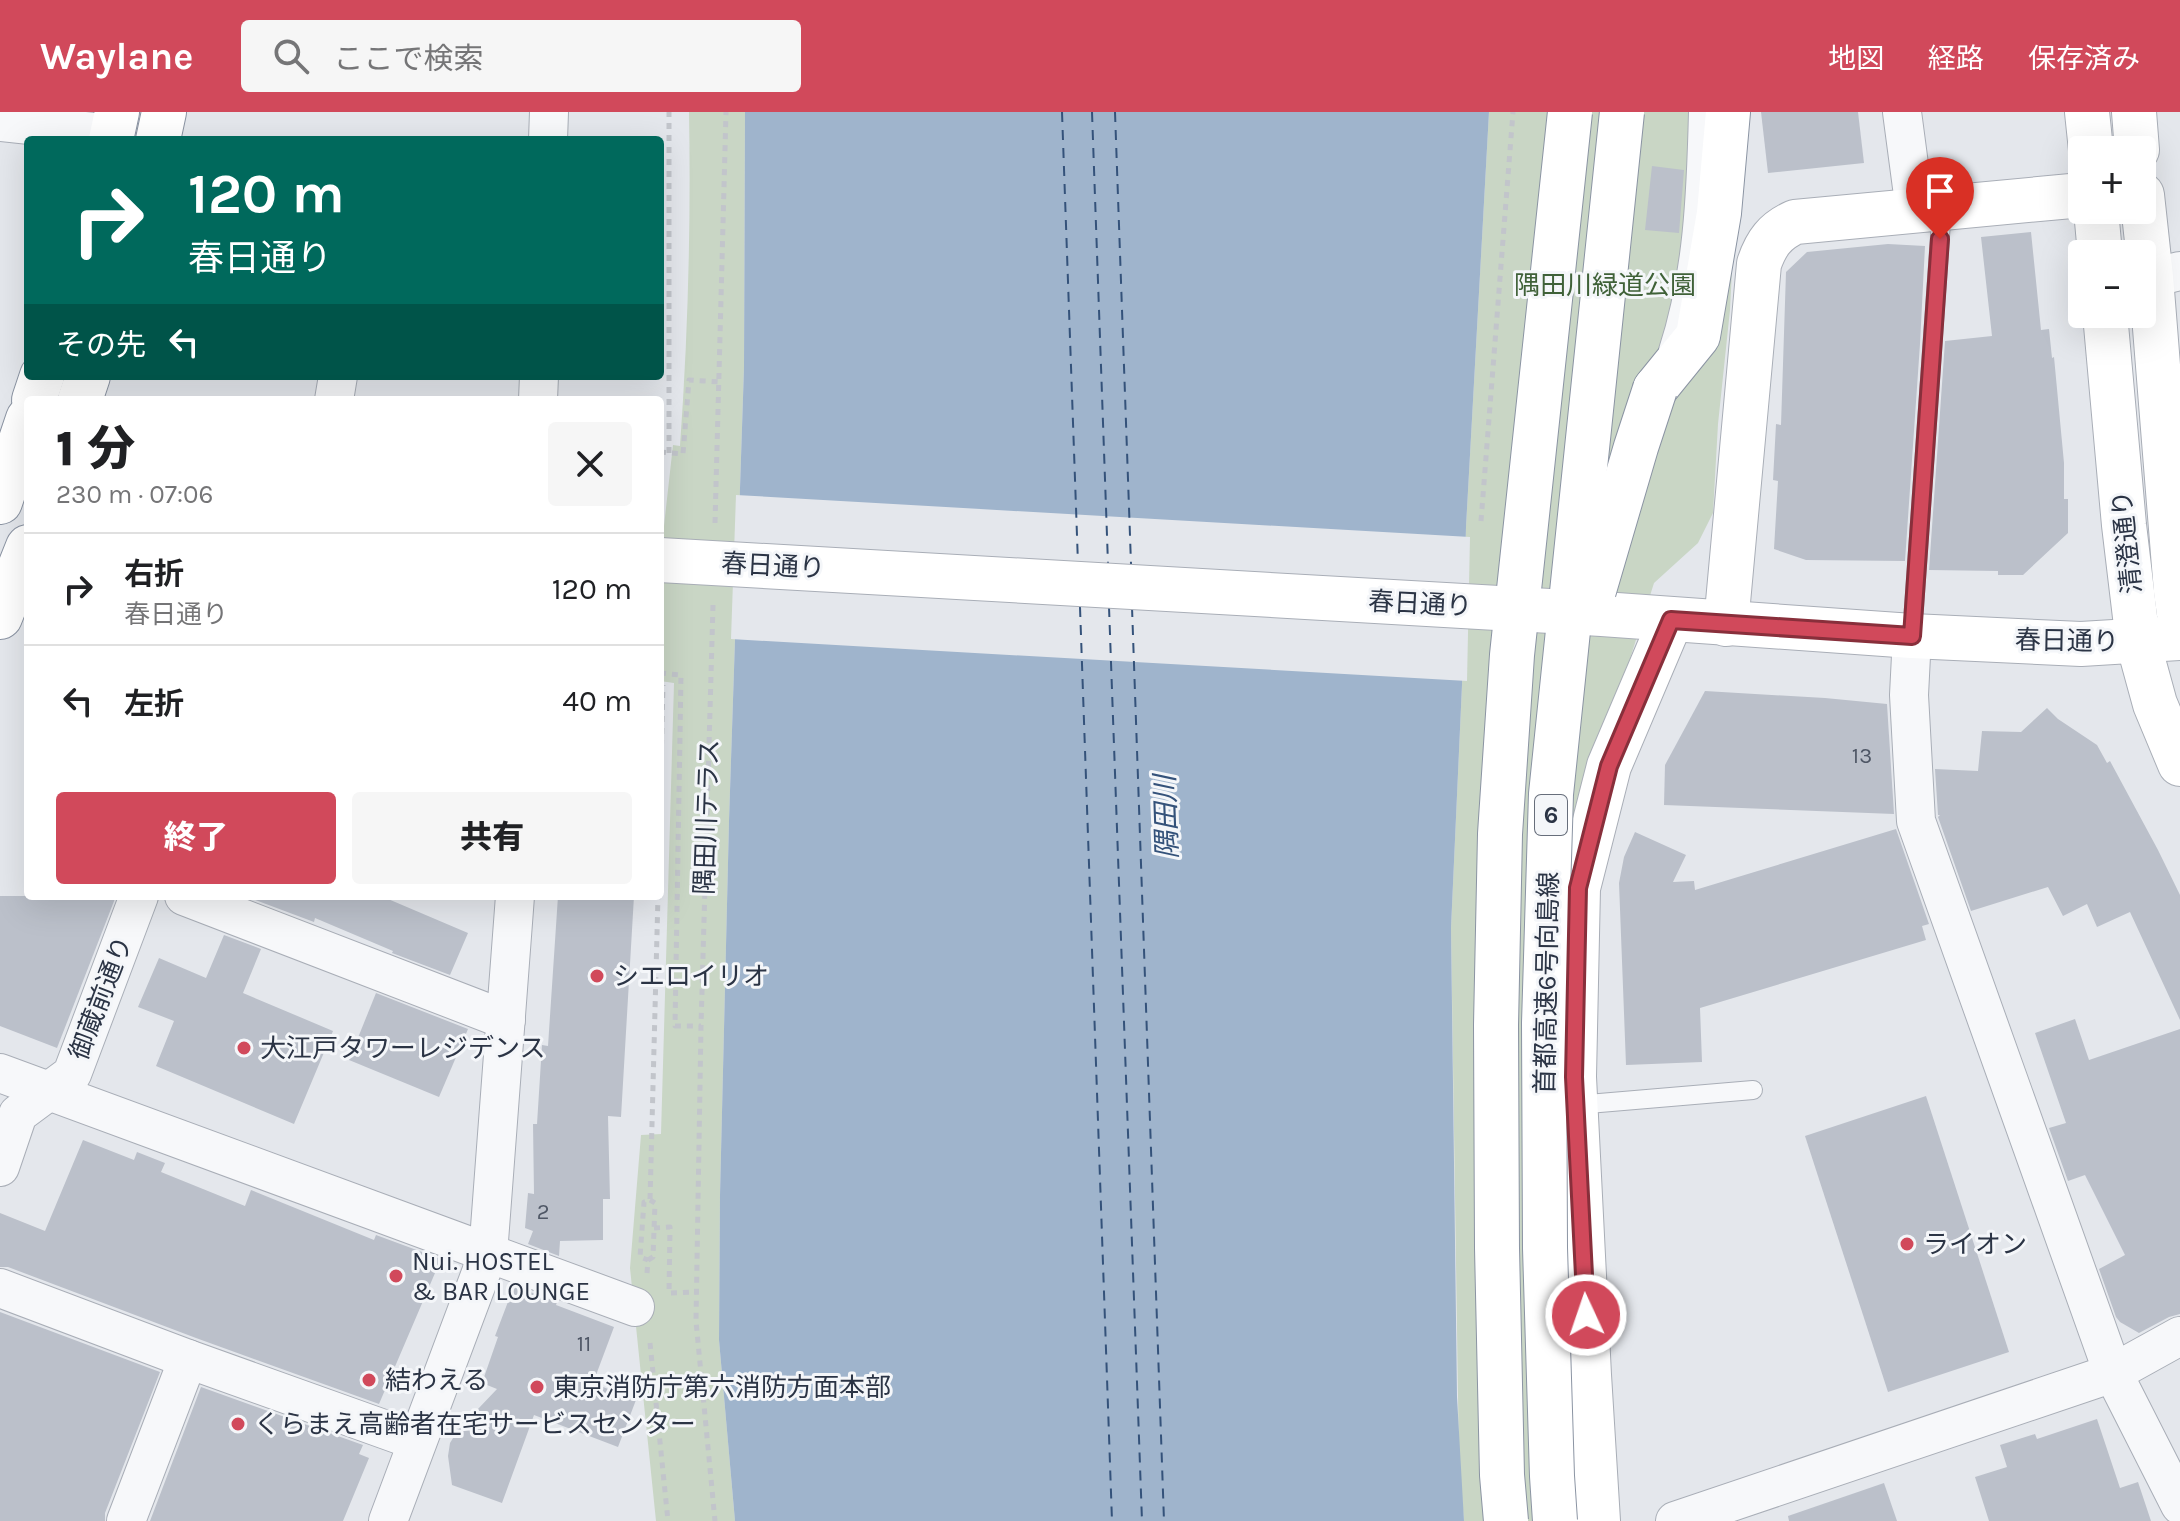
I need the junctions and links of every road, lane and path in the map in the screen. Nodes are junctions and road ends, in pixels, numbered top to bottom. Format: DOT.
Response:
graph roads {
  1 [pos="164,112"];
  2 [pos="549,112"];
  3 [pos="669,112"];
  4 [pos="726,112"];
  5 [pos="1561,112"];
  6 [pos="1570,112"];
  7 [pos="1622,112"];
  8 [pos="1698,112"];
  9 [pos="1728,112"];
  10 [pos="1902,112"];
  11 [pos="2087,112"];
  12 [pos="2134,112"];
  13 [pos="0,122"];
  14 [pos="114,129"];
  15 [pos="159,136"];
  16 [pos="548,136"];
  17 [pos="2090,136"];
  18 [pos="2136,136"];
  19 [pos="2068,196"];
  20 [pos="1928,209"];
  21 [pos="2150,224"];
  22 [pos="1558,229"];
  23 [pos="2165,275"];
  24 [pos="2106,328"];
  25 [pos="720,382"];
  26 [pos="1655,389"];
  27 [pos="24,434"];
  28 [pos="664,452"];
  29 [pos="669,453"];
  30 [pos="7,499"];
  31 [pos="715,523"];
  32 [pos="24,557"];
  33 [pos="664,560"];
  34 [pos="713,602"];
  35 [pos="0,617"];
  36 [pos="1671,620"];
  37 [pos="2180,621"];
  38 [pos="1726,624"];
  39 [pos="1912,636"];
  40 [pos="2159,640"];
  41 [pos="664,673"];
  42 [pos="2180,764"];
  43 [pos="1551,794"];
  44 [pos="137,900"];
  45 [pos="194,900"];
  46 [pos="515,900"];
  47 [pos="658,900"];
  48 [pos="506,1020"];
  49 [pos="701,1026"];
  50 [pos="0,1073"];
  51 [pos="1753,1090"];
  52 [pos="49,1091"];
  53 [pos="1576,1105"];
  54 [pos="651,1137"];
  55 [pos="0,1167"];
  56 [pos="650,1200"];
  57 [pos="654,1228"];
  58 [pos="488,1254"];
  59 [pos="648,1260"];
  60 [pos="0,1288"];
  61 [pos="697,1292"];
  62 [pos="635,1307"];
  63 [pos="2180,1336"];
  64 [pos="188,1359"];
  65 [pos="2113,1373"];
  66 [pos="417,1441"];
  67 [pos="2180,1505"];
  68 [pos="126,1521"];
  69 [pos="388,1521"];
  70 [pos="715,1521"];
  71 [pos="1506,1521"];
  72 [pos="1555,1521"];
  73 [pos="1598,1521"];
  74 [pos="1675,1521"];
  1 -- 15 [label="main road"];
  2 -- 16 [label="street"];
  3 -- 29 [label="path"];
  4 -- 25 [label="path"];
  5 -- 22 [label="main road, bridge"];
  6 -- 22 [label="main road, 首都高速6号向島線 / 6, bridge"];
  7 -- 43 [label="main road, 首都高速6号向島線 / 6, bridge"];
  8 -- 26 [label="lane"];
  9 -- 26 [label="main road"];
  10 -- 20 [label="street"];
  11 -- 17 [label="main road"];
  12 -- 18 [label="main road"];
  13 -- 14 [label="street"];
  19 -- 20 [label="main road"];
  20 -- 38 [label="main road"];
  20 -- 39 [label="lane"];
  21 -- 23 [label="main road, 清澄通り"];
  22 -- 71 [label="main road, 首都高速6号向島線 / 6, bridge"];
  23 -- 37 [label="main road, 清澄通り"];
  24 -- 40 [label="main road, 清澄通り"];
  25 -- 29 [label="path"];
  25 -- 31 [label="path"];
  26 -- 43 [label="main road, 6, bridge"];
  27 -- 30 [label="main road"];
  28 -- 29 [label="path"];
  32 -- 35 [label="main road"];
  33 -- 36 [label="main road, 春日通り, bridge"];
  34 -- 49 [label="path, 隅田川テラス"];
  36 -- 38 [label="main road, 春日通り"];
  36 -- 53 [label="main road"];
  38 -- 39 [label="main road, 春日通り"];
  39 -- 40 [label="main road, 春日通り"];
  39 -- 65 [label="street"];
  40 -- 42 [label="main road, 清澄通り"];
  41 -- 49 [label="path"];
  43 -- 72 [label="main road, 首都高速6号向島線 / 6, bridge"];
  44 -- 52 [label="street, 御蔵前通り"];
  45 -- 48 [label="street"];
  46 -- 48 [label="street"];
  47 -- 54 [label="path"];
  48 -- 58 [label="street"];
  49 -- 61 [label="path, 隅田川テラス"];
  50 -- 52 [label="street"];
  51 -- 53 [label="lane"];
  52 -- 55 [label="street, 御蔵前通り"];
  52 -- 58 [label="street"];
  53 -- 73 [label="main road"];
  56 -- 57 [label="path"];
  57 -- 59 [label="path"];
  57 -- 61 [label="path"];
  58 -- 62 [label="street"];
  58 -- 66 [label="street"];
  60 -- 64 [label="street"];
  61 -- 70 [label="path, 隅田川テラス"];
  63 -- 65 [label="street"];
  64 -- 66 [label="street"];
  64 -- 68 [label="street"];
  65 -- 67 [label="street"];
  65 -- 74 [label="street"];
  66 -- 69 [label="street"];
}
